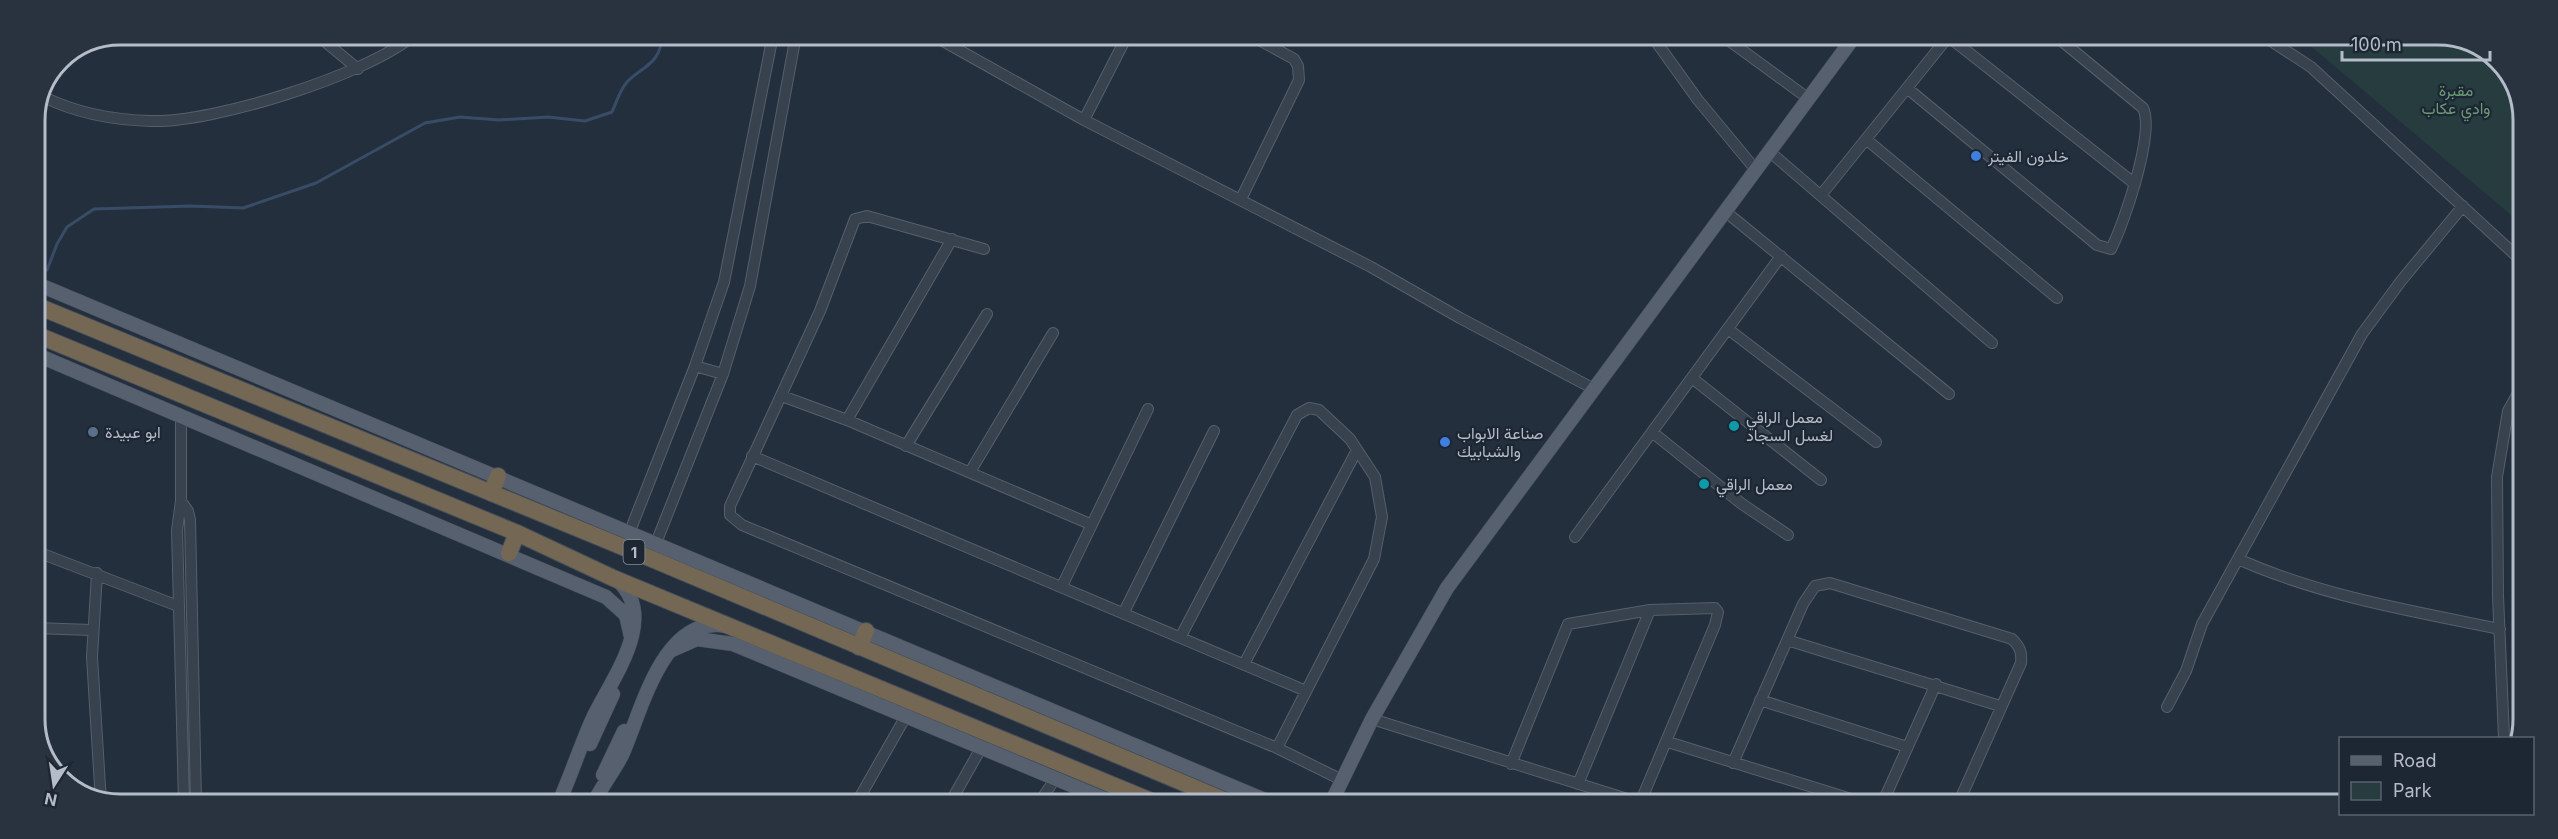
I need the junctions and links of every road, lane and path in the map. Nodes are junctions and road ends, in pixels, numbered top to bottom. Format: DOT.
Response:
graph roads {
  1 [pos="329,45"];
  2 [pos="402,45"];
  3 [pos="771,45"];
  4 [pos="794,45"];
  5 [pos="950,45"];
  6 [pos="1123,45"];
  7 [pos="1268,45"];
  8 [pos="1658,45"];
  9 [pos="1735,45"];
  10 [pos="1848,45"];
  11 [pos="1942,45"];
  12 [pos="1959,45"];
  13 [pos="2067,45"];
  14 [pos="2277,45"];
  15 [pos="358,69"];
  16 [pos="1906,88"];
  17 [pos="48,98"];
  18 [pos="1809,99"];
  19 [pos="1084,120"];
  20 [pos="1867,140"];
  21 [pos="1770,152"];
  22 [pos="1756,170"];
  23 [pos="2134,184"];
  24 [pos="1821,195"];
  25 [pos="1241,200"];
  26 [pos="2463,206"];
  27 [pos="1726,212"];
  28 [pos="952,239"];
  29 [pos="984,249"];
  30 [pos="2513,253"];
  31 [pos="1781,256"];
  32 [pos="45,288"];
  33 [pos="2057,298"];
  34 [pos="45,310"];
  35 [pos="987,314"];
  36 [pos="1728,329"];
  37 [pos="1053,333"];
  38 [pos="45,338"];
  39 [pos="1992,343"];
  40 [pos="45,358"];
  41 [pos="695,366"];
  42 [pos="723,374"];
  43 [pos="1692,378"];
  44 [pos="1594,389"];
  45 [pos="1949,394"];
  46 [pos="782,396"];
  47 [pos="2513,402"];
  48 [pos="1148,409"];
  49 [pos="181,416"];
  50 [pos="847,420"];
  51 [pos="1214,431"];
  52 [pos="1652,432"];
  53 [pos="1876,442"];
  54 [pos="906,446"];
  55 [pos="1357,450"];
  56 [pos="752,456"];
  57 [pos="970,472"];
  58 [pos="498,476"];
  59 [pos="1821,480"];
  60 [pos="491,493"];
  61 [pos="181,501"];
  62 [pos="1090,524"];
  63 [pos="630,531"];
  64 [pos="518,533"];
  65 [pos="1788,535"];
  66 [pos="1575,537"];
  67 [pos="657,543"];
  68 [pos="509,553"];
  69 [pos="45,554"];
  70 [pos="2238,559"];
  71 [pos="97,573"];
  72 [pos="614,578"];
  73 [pos="1062,586"];
  74 [pos="178,606"];
  75 [pos="1650,610"];
  76 [pos="1124,612"];
  77 [pos="732,627"];
  78 [pos="45,628"];
  79 [pos="2499,629"];
  80 [pos="91,630"];
  81 [pos="866,631"];
  82 [pos="1181,636"];
  83 [pos="631,637"];
  84 [pos="1787,640"];
  85 [pos="859,647"];
  86 [pos="672,650"];
  87 [pos="1244,664"];
  88 [pos="836,679"];
  89 [pos="1936,684"];
  90 [pos="1306,692"];
  91 [pos="1760,700"];
  92 [pos="2000,706"];
  93 [pos="2167,707"];
  94 [pos="906,716"];
  95 [pos="1372,719"];
  96 [pos="2504,737"];
  97 [pos="1668,742"];
  98 [pos="1907,747"];
  99 [pos="981,748"];
  100 [pos="1277,748"];
  101 [pos="1733,763"];
  102 [pos="1511,764"];
  103 [pos="1055,779"];
  104 [pos="1342,780"];
  105 [pos="1578,784"];
  106 [pos="98,790"];
  107 [pos="184,794"];
  108 [pos="195,794"];
  109 [pos="563,794"];
  110 [pos="598,794"];
  111 [pos="862,794"];
  112 [pos="955,794"];
  113 [pos="1045,794"];
  114 [pos="1092,794"];
  115 [pos="1133,794"];
  116 [pos="1210,794"];
  117 [pos="1251,794"];
  118 [pos="1335,794"];
  119 [pos="1611,794"];
  120 [pos="1644,794"];
  121 [pos="1834,794"];
  122 [pos="1886,794"];
  123 [pos="1962,794"];
  1 -- 15 [label="street"];
  2 -- 15 [label="street"];
  3 -- 41 [label="street"];
  4 -- 42 [label="street"];
  5 -- 19 [label="street"];
  6 -- 19 [label="street"];
  7 -- 25 [label="street"];
  8 -- 22 [label="street"];
  9 -- 18 [label="street"];
  10 -- 18 [label="main road"];
  11 -- 16 [label="street"];
  12 -- 23 [label="street"];
  13 -- 23 [label="street"];
  14 -- 26 [label="street"];
  15 -- 17 [label="street"];
  16 -- 20 [label="street"];
  16 -- 23 [label="street"];
  18 -- 21 [label="main road"];
  19 -- 25 [label="street"];
  20 -- 24 [label="street"];
  20 -- 33 [label="street"];
  21 -- 22 [label="main road"];
  21 -- 24 [label="street"];
  22 -- 27 [label="main road"];
  24 -- 39 [label="street"];
  25 -- 44 [label="street"];
  26 -- 30 [label="street"];
  26 -- 70 [label="street"];
  27 -- 31 [label="street"];
  27 -- 44 [label="main road"];
  28 -- 29 [label="street"];
  28 -- 46 [label="street"];
  28 -- 50 [label="street"];
  31 -- 36 [label="street"];
  31 -- 45 [label="street"];
  32 -- 58 [label="main road"];
  34 -- 60 [label="highway, 1"];
  35 -- 54 [label="street"];
  36 -- 43 [label="street"];
  36 -- 53 [label="street"];
  37 -- 57 [label="street"];
  38 -- 64 [label="highway, 1"];
  40 -- 49 [label="main road"];
  41 -- 42 [label="street"];
  41 -- 63 [label="street"];
  42 -- 67 [label="street"];
  43 -- 52 [label="street"];
  43 -- 59 [label="street"];
  44 -- 95 [label="main road"];
  46 -- 50 [label="street"];
  46 -- 56 [label="street"];
  47 -- 79 [label="street"];
  48 -- 62 [label="street"];
  49 -- 61 [label="street"];
  49 -- 68 [label="main road"];
  50 -- 54 [label="street"];
  51 -- 76 [label="street"];
  52 -- 65 [label="street"];
  52 -- 66 [label="street"];
  54 -- 57 [label="street"];
  55 -- 82 [label="street"];
  55 -- 87 [label="street"];
  55 -- 90 [label="street"];
  56 -- 73 [label="street"];
  56 -- 100 [label="street"];
  57 -- 62 [label="street"];
  58 -- 60 [label="highway"];
  58 -- 63 [label="main road"];
  60 -- 85 [label="highway, 1"];
  61 -- 74 [label="street"];
  61 -- 108 [label="street"];
  62 -- 73 [label="street"];
  63 -- 67 [label="main road"];
  64 -- 68 [label="highway"];
  64 -- 72 [label="highway, 1"];
  67 -- 81 [label="main road"];
  68 -- 83 [label="main road"];
  69 -- 71 [label="street"];
  70 -- 79 [label="street"];
  70 -- 93 [label="street"];
  71 -- 74 [label="street"];
  71 -- 80 [label="street"];
  72 -- 77 [label="highway, 1"];
  72 -- 83 [label="main road"];
  73 -- 76 [label="street"];
  74 -- 107 [label="street"];
  75 -- 97 [label="street"];
  75 -- 102 [label="street"];
  75 -- 105 [label="street"];
  76 -- 82 [label="street"];
  77 -- 86 [label="main road"];
  77 -- 88 [label="highway, 1"];
  78 -- 80 [label="street"];
  79 -- 96 [label="street"];
  80 -- 106 [label="street"];
  81 -- 85 [label="highway"];
  81 -- 117 [label="main road"];
  82 -- 87 [label="street"];
  83 -- 109 [label="main road"];
  84 -- 89 [label="street"];
  84 -- 91 [label="street"];
  84 -- 92 [label="street"];
  85 -- 116 [label="highway, 1"];
  86 -- 88 [label="main road"];
  86 -- 110 [label="main road"];
  87 -- 90 [label="street"];
  88 -- 94 [label="main road"];
  88 -- 115 [label="highway, 1"];
  89 -- 92 [label="street"];
  89 -- 98 [label="street"];
  90 -- 100 [label="street"];
  91 -- 98 [label="street"];
  91 -- 101 [label="street"];
  92 -- 123 [label="street"];
  94 -- 99 [label="main road"];
  94 -- 111 [label="street"];
  95 -- 102 [label="street"];
  95 -- 104 [label="main road"];
  97 -- 101 [label="street"];
  97 -- 120 [label="street"];
  98 -- 122 [label="street"];
  99 -- 103 [label="main road"];
  99 -- 112 [label="street"];
  100 -- 104 [label="street"];
  101 -- 121 [label="street"];
  102 -- 105 [label="street"];
  103 -- 113 [label="street"];
  103 -- 114 [label="main road"];
  104 -- 118 [label="main road"];
  105 -- 119 [label="street"];
}
